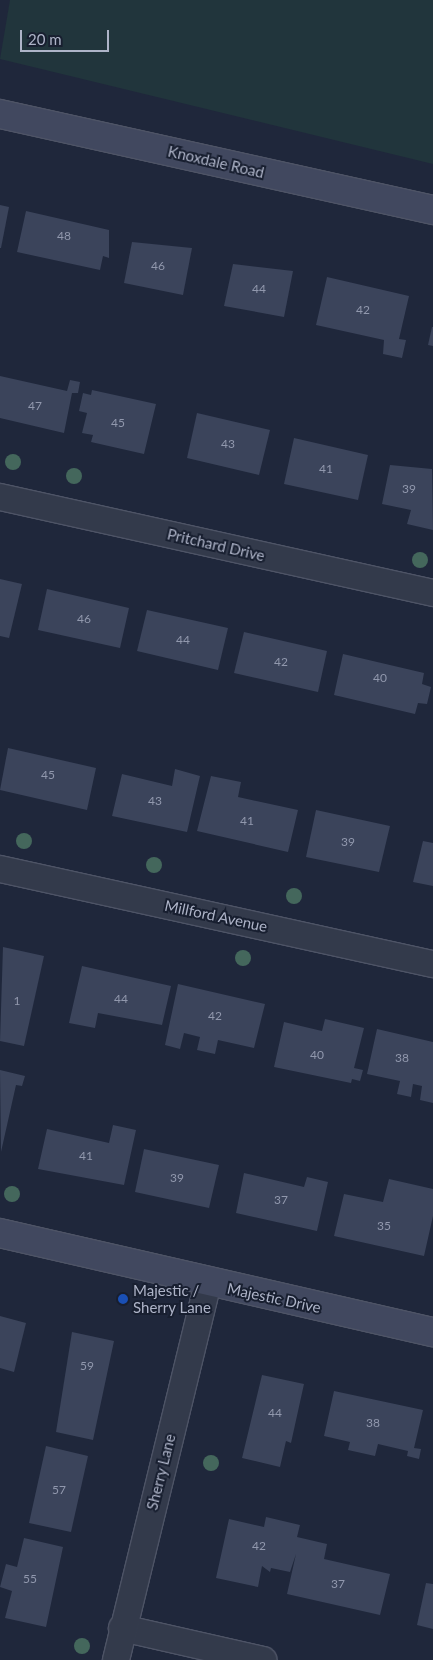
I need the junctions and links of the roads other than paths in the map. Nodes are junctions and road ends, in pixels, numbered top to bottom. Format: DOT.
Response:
graph roads {
  1 [pos="0,114"];
  2 [pos="433,210"];
  3 [pos="0,497"];
  4 [pos="433,593"];
  5 [pos="0,869"];
  6 [pos="433,964"];
  7 [pos="0,1233"];
  8 [pos="208,1284"];
  9 [pos="433,1332"];
  10 [pos="122,1628"];
  11 [pos="116,1660"];
  12 [pos="263,1660"];
  1 -- 2 [label="street, Knoxdale Road"];
  3 -- 4 [label="street, Pritchard Drive"];
  5 -- 6 [label="street, Millford Avenue"];
  7 -- 8 [label="street, Majestic Drive"];
  8 -- 9 [label="street, Majestic Drive"];
  8 -- 10 [label="street, Sherry Lane"];
  10 -- 11 [label="street, Sherry Lane"];
  10 -- 12 [label="street"];
}
